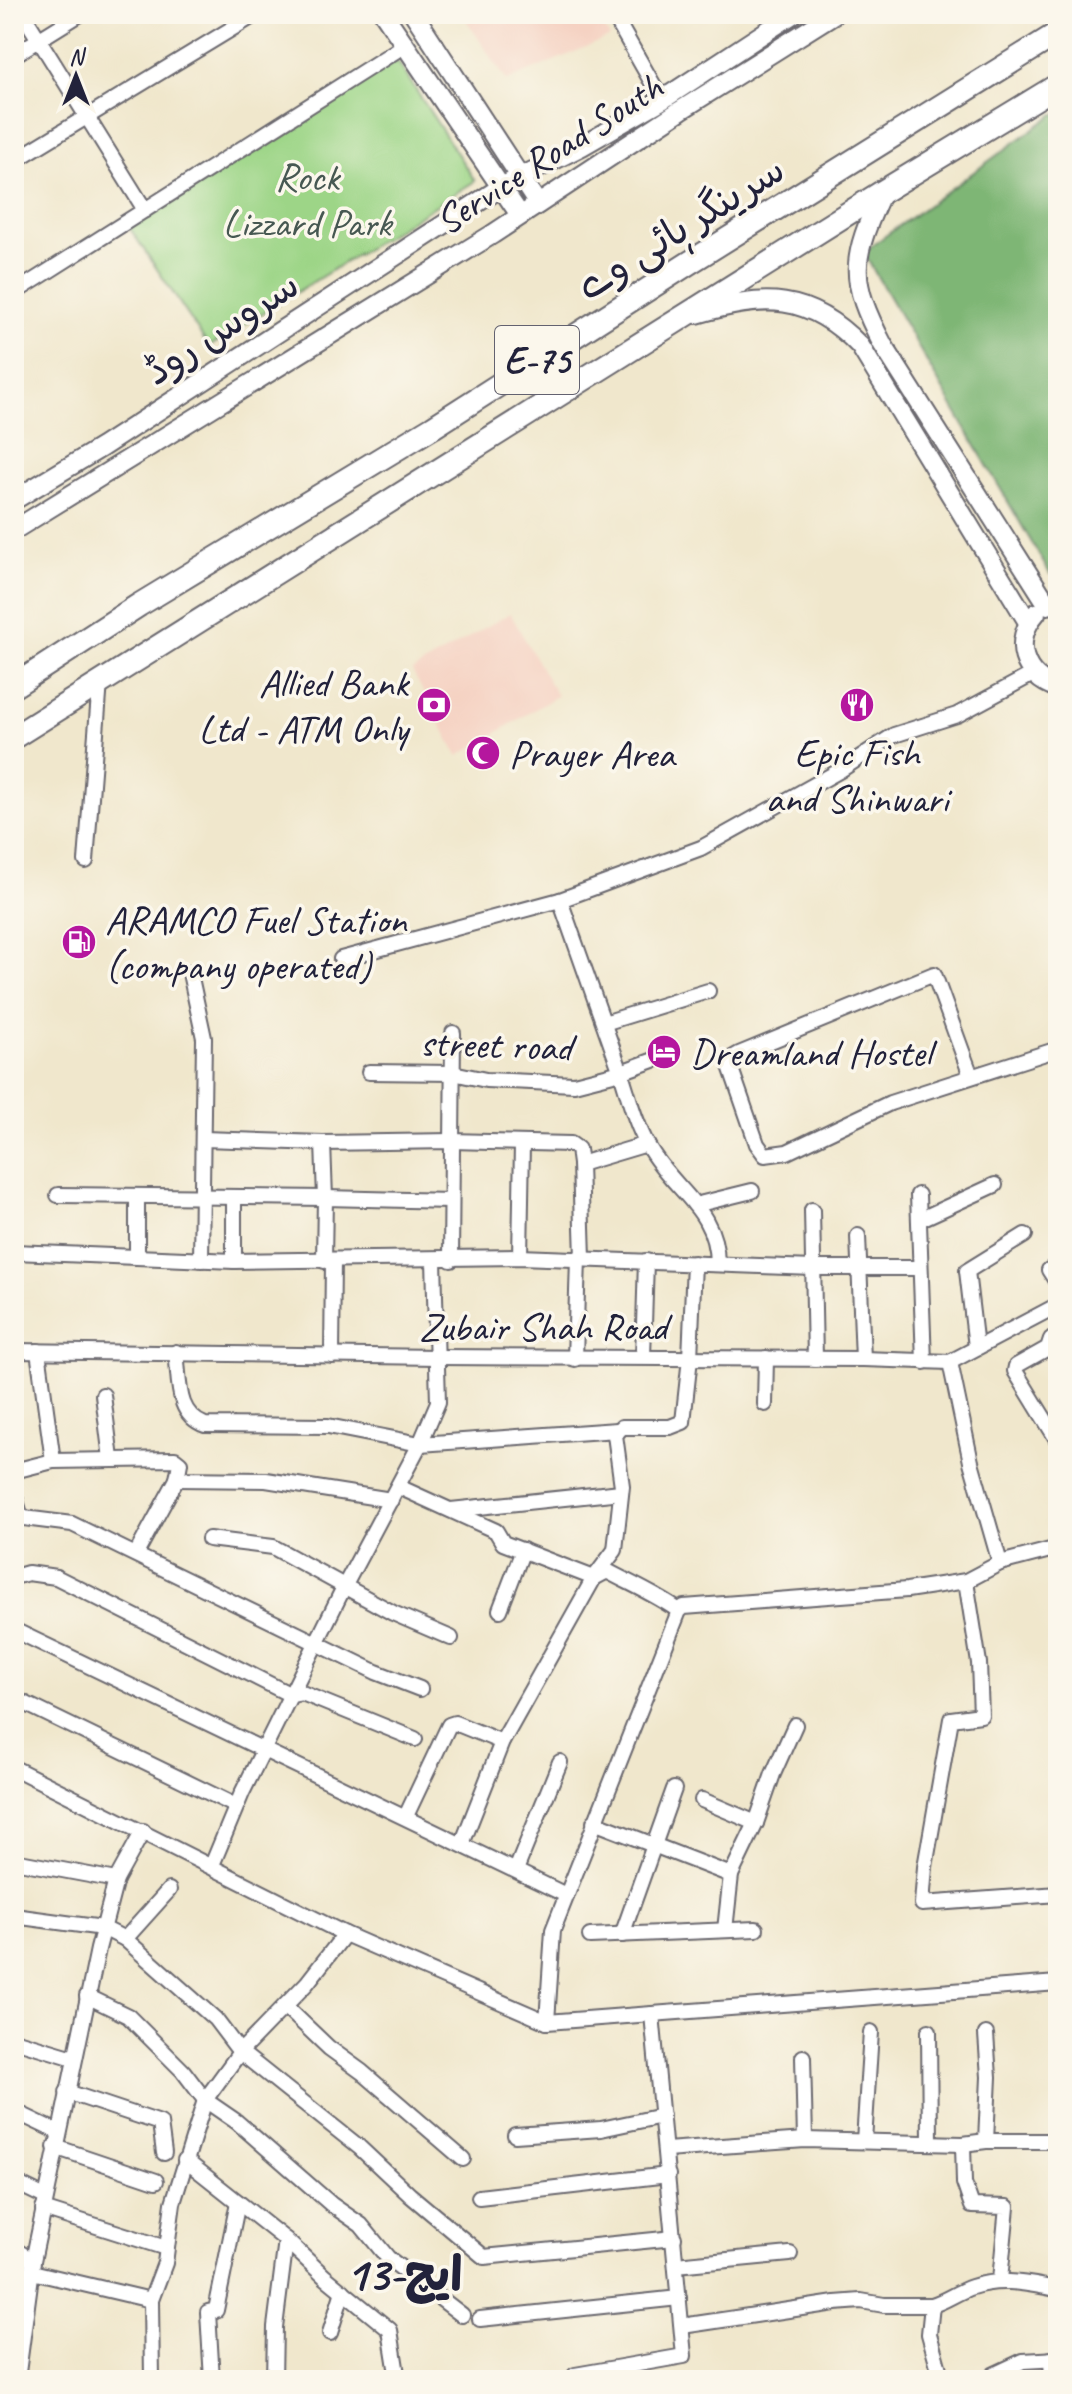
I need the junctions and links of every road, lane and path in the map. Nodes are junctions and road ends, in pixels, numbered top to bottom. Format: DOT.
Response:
graph roads {
  1 [pos="23,14"];
  2 [pos="80,14"];
  3 [pos="384,14"];
  4 [pos="414,14"];
  5 [pos="613,14"];
  6 [pos="793,14"];
  7 [pos="834,14"];
  8 [pos="246,17"];
  9 [pos="1058,33"];
  10 [pos="39,40"];
  11 [pos="405,45"];
  12 [pos="14,55"];
  13 [pos="705,71"];
  14 [pos="1058,85"];
  15 [pos="717,88"];
  16 [pos="668,96"];
  17 [pos="681,110"];
  18 [pos="86,117"];
  19 [pos="14,161"];
  20 [pos="521,174"];
  21 [pos="503,186"];
  22 [pos="882,192"];
  23 [pos="538,204"];
  24 [pos="145,210"];
  25 [pos="520,215"];
  26 [pos="14,293"];
  27 [pos="687,317"];
  28 [pos="14,500"];
  29 [pos="14,530"];
  30 [pos="1053,604"];
  31 [pos="1028,622"];
  32 [pos="1033,674"];
  33 [pos="100,682"];
  34 [pos="14,686"];
  35 [pos="1058,688"];
  36 [pos="14,737"];
  37 [pos="86,861"];
  38 [pos="560,900"];
  39 [pos="341,959"];
  40 [pos="190,973"];
  41 [pos="708,991"];
  42 [pos="604,1023"];
  43 [pos="453,1033"];
  44 [pos="1058,1049"];
  45 [pos="665,1056"];
  46 [pos="369,1072"];
  47 [pos="621,1072"];
  48 [pos="453,1073"];
  49 [pos="971,1076"];
  50 [pos="203,1139"];
  51 [pos="451,1141"];
  52 [pos="323,1143"];
  53 [pos="522,1144"];
  54 [pos="647,1144"];
  55 [pos="580,1164"];
  56 [pos="995,1185"];
  57 [pos="752,1191"];
  58 [pos="58,1195"];
  59 [pos="918,1195"];
  60 [pos="137,1197"];
  61 [pos="203,1198"];
  62 [pos="234,1198"];
  63 [pos="325,1198"];
  64 [pos="450,1201"];
  65 [pos="695,1205"];
  66 [pos="812,1210"];
  67 [pos="921,1219"];
  68 [pos="1025,1235"];
  69 [pos="858,1236"];
  70 [pos="14,1252"];
  71 [pos="137,1257"];
  72 [pos="520,1257"];
  73 [pos="580,1258"];
  74 [pos="201,1260"];
  75 [pos="434,1260"];
  76 [pos="451,1260"];
  77 [pos="234,1261"];
  78 [pos="328,1261"];
  79 [pos="646,1261"];
  80 [pos="694,1263"];
  81 [pos="717,1264"];
  82 [pos="814,1268"];
  83 [pos="920,1268"];
  84 [pos="859,1269"];
  85 [pos="1049,1270"];
  86 [pos="1058,1284"];
  87 [pos="1058,1305"];
  88 [pos="1040,1315"];
  89 [pos="1054,1340"];
  90 [pos="976,1347"];
  91 [pos="14,1351"];
  92 [pos="38,1351"];
  93 [pos="176,1352"];
  94 [pos="332,1356"];
  95 [pos="438,1357"];
  96 [pos="643,1357"];
  97 [pos="690,1358"];
  98 [pos="766,1358"];
  99 [pos="575,1359"];
  100 [pos="815,1359"];
  101 [pos="863,1359"];
  102 [pos="924,1362"];
  103 [pos="950,1362"];
  104 [pos="103,1395"];
  105 [pos="765,1404"];
  106 [pos="1052,1420"];
  107 [pos="617,1430"];
  108 [pos="1058,1441"];
  109 [pos="420,1444"];
  110 [pos="111,1459"];
  111 [pos="53,1461"];
  112 [pos="14,1471"];
  113 [pos="177,1479"];
  114 [pos="621,1492"];
  115 [pos="14,1494"];
  116 [pos="395,1494"];
  117 [pos="451,1510"];
  118 [pos="209,1539"];
  119 [pos="1058,1548"];
  120 [pos="523,1550"];
  121 [pos="136,1554"];
  122 [pos="1000,1563"];
  123 [pos="14,1577"];
  124 [pos="594,1578"];
  125 [pos="966,1581"];
  126 [pos="344,1587"];
  127 [pos="500,1610"];
  128 [pos="679,1611"];
  129 [pos="14,1630"];
  130 [pos="451,1638"];
  131 [pos="318,1642"];
  132 [pos="420,1689"];
  133 [pos="291,1695"];
  134 [pos="14,1698"];
  135 [pos="795,1725"];
  136 [pos="415,1739"];
  137 [pos="502,1742"];
  138 [pos="263,1750"];
  139 [pos="560,1762"];
  140 [pos="14,1768"];
  141 [pos="674,1789"];
  142 [pos="702,1800"];
  143 [pos="236,1806"];
  144 [pos="406,1816"];
  145 [pos="594,1822"];
  146 [pos="756,1823"];
  147 [pos="143,1831"];
  148 [pos="462,1844"];
  149 [pos="654,1845"];
  150 [pos="14,1861"];
  151 [pos="212,1865"];
  152 [pos="516,1870"];
  153 [pos="731,1875"];
  154 [pos="116,1880"];
  155 [pos="169,1890"];
  156 [pos="1058,1894"];
  157 [pos="566,1895"];
  158 [pos="14,1916"];
  159 [pos="103,1928"];
  160 [pos="756,1929"];
  161 [pos="725,1930"];
  162 [pos="345,1934"];
  163 [pos="622,1935"];
  164 [pos="590,1936"];
  165 [pos="125,1939"];
  166 [pos="1058,1983"];
  167 [pos="87,1996"];
  168 [pos="285,2006"];
  169 [pos="652,2014"];
  170 [pos="547,2022"];
  171 [pos="929,2031"];
  172 [pos="871,2032"];
  173 [pos="986,2034"];
  174 [pos="14,2040"];
  175 [pos="240,2052"];
  176 [pos="803,2057"];
  177 [pos="74,2058"];
  178 [pos="67,2092"];
  179 [pos="205,2100"];
  180 [pos="14,2111"];
  181 [pos="662,2116"];
  182 [pos="515,2135"];
  183 [pos="57,2140"];
  184 [pos="805,2140"];
  185 [pos="864,2141"];
  186 [pos="986,2141"];
  187 [pos="1058,2141"];
  188 [pos="930,2143"];
  189 [pos="963,2144"];
  190 [pos="666,2150"];
  191 [pos="164,2153"];
  192 [pos="463,2159"];
  193 [pos="185,2160"];
  194 [pos="668,2175"];
  195 [pos="156,2181"];
  196 [pos="14,2182"];
  197 [pos="479,2197"];
  198 [pos="238,2202"];
  199 [pos="44,2203"];
  200 [pos="674,2238"];
  201 [pos="286,2240"];
  202 [pos="166,2248"];
  203 [pos="14,2249"];
  204 [pos="790,2254"];
  205 [pos="676,2265"];
  206 [pos="33,2266"];
  207 [pos="1000,2280"];
  208 [pos="1058,2289"];
  209 [pos="343,2291"];
  210 [pos="679,2298"];
  211 [pos="151,2300"];
  212 [pos="932,2305"];
  213 [pos="462,2315"];
  214 [pos="480,2319"];
  215 [pos="682,2326"];
  216 [pos="330,2333"];
  217 [pos="1054,2359"];
  218 [pos="940,2375"];
  219 [pos="17,2380"];
  220 [pos="152,2380"];
  221 [pos="212,2380"];
  222 [pos="274,2380"];
  223 [pos="398,2380"];
  224 [pos="575,2380"];
  225 [pos="923,2380"];
  226 [pos="995,2380"];
  227 [pos="1052,2380"];
  1 -- 10 [label="street"];
  2 -- 10 [label="street"];
  3 -- 11 [label="main road"];
  4 -- 20 [label="main road"];
  5 -- 16 [label="street"];
  6 -- 13 [label="main road, سروس روڈ"];
  7 -- 15 [label="main road, Service Road South"];
  8 -- 18 [label="street"];
  9 -- 34 [label="highway, سرینگر ہائی وے / E-75"];
  10 -- 12 [label="street"];
  10 -- 18 [label="street"];
  11 -- 21 [label="main road"];
  11 -- 24 [label="street"];
  13 -- 15 [label="main road"];
  13 -- 16 [label="main road, سروس روڈ"];
  14 -- 22 [label="highway, سرینگر ہائی وے / E-75"];
  15 -- 17 [label="main road, Service Road South"];
  16 -- 17 [label="main road"];
  16 -- 20 [label="main road, سروس روڈ"];
  17 -- 23 [label="main road, Service Road South"];
  18 -- 19 [label="street"];
  18 -- 24 [label="street"];
  20 -- 21 [label="main road, سروس روڈ"];
  20 -- 23 [label="main road"];
  21 -- 25 [label="main road"];
  21 -- 28 [label="main road, سروس روڈ"];
  22 -- 27 [label="highway, سرینگر ہائی وے / E-75"];
  22 -- 30 [label="main road"];
  23 -- 25 [label="main road, Service Road South"];
  24 -- 26 [label="street"];
  25 -- 29 [label="main road, Service Road South"];
  27 -- 31 [label="main road"];
  27 -- 33 [label="highway, سرینگر ہائی وے / E-75"];
  30 -- 31 [label="main road"];
  31 -- 32 [label="main road"];
  32 -- 35 [label="main road"];
  32 -- 38 [label="street"];
  33 -- 36 [label="highway, سرینگر ہائی وے / E-75"];
  33 -- 37 [label="street"];
  38 -- 39 [label="street"];
  38 -- 42 [label="street"];
  40 -- 50 [label="street"];
  41 -- 42 [label="street"];
  42 -- 47 [label="street"];
  43 -- 48 [label="street"];
  44 -- 49 [label="street"];
  45 -- 47 [label="street, street road"];
  46 -- 48 [label="street, street road"];
  47 -- 48 [label="street, street road"];
  47 -- 54 [label="street"];
  48 -- 51 [label="street"];
  49 -- 49 [label="street"];
  50 -- 52 [label="street"];
  50 -- 61 [label="street"];
  51 -- 52 [label="street"];
  51 -- 53 [label="street"];
  51 -- 64 [label="street"];
  52 -- 63 [label="street"];
  53 -- 55 [label="street"];
  53 -- 72 [label="street"];
  54 -- 55 [label="street"];
  54 -- 65 [label="street"];
  55 -- 73 [label="street"];
  56 -- 67 [label="street"];
  57 -- 65 [label="street"];
  58 -- 60 [label="street"];
  59 -- 67 [label="street"];
  60 -- 61 [label="street"];
  60 -- 71 [label="street"];
  61 -- 62 [label="street"];
  61 -- 74 [label="street"];
  62 -- 63 [label="street"];
  62 -- 77 [label="street"];
  63 -- 64 [label="street"];
  63 -- 78 [label="street"];
  64 -- 76 [label="street"];
  65 -- 81 [label="street"];
  66 -- 82 [label="street"];
  67 -- 83 [label="street"];
  68 -- 90 [label="street"];
  69 -- 84 [label="street"];
  70 -- 71 [label="street"];
  71 -- 74 [label="street"];
  72 -- 73 [label="street"];
  72 -- 76 [label="street"];
  73 -- 79 [label="street"];
  73 -- 99 [label="street"];
  74 -- 77 [label="street"];
  75 -- 76 [label="street"];
  75 -- 78 [label="street"];
  75 -- 95 [label="street"];
  77 -- 78 [label="street"];
  78 -- 94 [label="street"];
  79 -- 80 [label="street"];
  79 -- 96 [label="street"];
  80 -- 81 [label="street"];
  80 -- 97 [label="street"];
  81 -- 82 [label="street"];
  82 -- 84 [label="street"];
  82 -- 100 [label="street"];
  83 -- 84 [label="street"];
  83 -- 102 [label="street"];
  84 -- 101 [label="street"];
  85 -- 86 [label="street"];
  87 -- 88 [label="street, Zubair Shah Road"];
  88 -- 89 [label="street"];
  88 -- 90 [label="street, Zubair Shah Road"];
  89 -- 106 [label="street"];
  90 -- 103 [label="street, Zubair Shah Road"];
  91 -- 92 [label="street, Zubair Shah Road"];
  92 -- 93 [label="street, Zubair Shah Road"];
  92 -- 111 [label="street"];
  93 -- 94 [label="street, Zubair Shah Road"];
  93 -- 109 [label="street"];
  94 -- 95 [label="street, Zubair Shah Road"];
  95 -- 99 [label="street, Zubair Shah Road"];
  95 -- 109 [label="street"];
  96 -- 97 [label="street, Zubair Shah Road"];
  96 -- 99 [label="street, Zubair Shah Road"];
  97 -- 98 [label="street, Zubair Shah Road"];
  97 -- 107 [label="street"];
  98 -- 100 [label="street, Zubair Shah Road"];
  98 -- 105 [label="street"];
  100 -- 101 [label="street, Zubair Shah Road"];
  101 -- 102 [label="street, Zubair Shah Road"];
  102 -- 103 [label="street, Zubair Shah Road"];
  103 -- 122 [label="street"];
  104 -- 110 [label="street"];
  106 -- 108 [label="street"];
  107 -- 109 [label="street"];
  107 -- 114 [label="street"];
  109 -- 116 [label="street"];
  110 -- 111 [label="street"];
  110 -- 113 [label="street"];
  111 -- 112 [label="street"];
  113 -- 116 [label="street"];
  113 -- 121 [label="street"];
  114 -- 117 [label="street"];
  114 -- 124 [label="street"];
  115 -- 121 [label="street"];
  116 -- 117 [label="street"];
  116 -- 126 [label="street"];
  117 -- 120 [label="street"];
  118 -- 126 [label="street"];
  119 -- 122 [label="street"];
  120 -- 124 [label="street"];
  120 -- 127 [label="street"];
  121 -- 131 [label="street"];
  122 -- 125 [label="street"];
  123 -- 133 [label="street"];
  124 -- 128 [label="street"];
  124 -- 137 [label="street"];
  125 -- 128 [label="street"];
  125 -- 156 [label="street"];
  126 -- 130 [label="street"];
  126 -- 131 [label="street"];
  128 -- 145 [label="street"];
  129 -- 138 [label="street"];
  131 -- 132 [label="street"];
  131 -- 133 [label="street"];
  133 -- 136 [label="street"];
  133 -- 138 [label="street"];
  134 -- 143 [label="street"];
  135 -- 146 [label="street"];
  137 -- 144 [label="street"];
  137 -- 148 [label="street"];
  138 -- 143 [label="street"];
  138 -- 144 [label="street"];
  139 -- 152 [label="street"];
  140 -- 147 [label="street"];
  141 -- 149 [label="street"];
  142 -- 146 [label="street"];
  143 -- 151 [label="street"];
  144 -- 148 [label="street"];
  145 -- 149 [label="street"];
  145 -- 157 [label="street"];
  146 -- 153 [label="street"];
  147 -- 151 [label="street"];
  147 -- 154 [label="street"];
  148 -- 152 [label="street"];
  149 -- 153 [label="street"];
  149 -- 163 [label="street"];
  150 -- 154 [label="street"];
  151 -- 162 [label="street"];
  152 -- 157 [label="street"];
  153 -- 161 [label="street"];
  154 -- 159 [label="street"];
  155 -- 165 [label="street"];
  157 -- 170 [label="street"];
  158 -- 159 [label="street"];
  159 -- 165 [label="street"];
  159 -- 167 [label="street"];
  160 -- 161 [label="street"];
  161 -- 163 [label="street"];
  162 -- 168 [label="street"];
  162 -- 170 [label="street"];
  163 -- 164 [label="street"];
  165 -- 175 [label="street"];
  166 -- 169 [label="street"];
  167 -- 177 [label="street"];
  167 -- 179 [label="street"];
  168 -- 175 [label="street"];
  168 -- 192 [label="street"];
  169 -- 170 [label="street"];
  169 -- 181 [label="street"];
  171 -- 188 [label="street"];
  172 -- 185 [label="street"];
  173 -- 186 [label="street"];
  174 -- 177 [label="street"];
  175 -- 179 [label="street"];
  175 -- 200 [label="street"];
  176 -- 184 [label="street"];
  177 -- 178 [label="street"];
  178 -- 183 [label="street"];
  178 -- 191 [label="street"];
  179 -- 193 [label="street"];
  179 -- 213 [label="street"];
  180 -- 183 [label="street"];
  181 -- 182 [label="street"];
  181 -- 190 [label="street"];
  183 -- 195 [label="street"];
  183 -- 199 [label="street"];
  184 -- 185 [label="street"];
  184 -- 190 [label="street"];
  185 -- 188 [label="street"];
  186 -- 187 [label="street"];
  186 -- 189 [label="street"];
  188 -- 189 [label="street"];
  189 -- 207 [label="street"];
  190 -- 194 [label="street"];
  193 -- 198 [label="street"];
  193 -- 202 [label="street"];
  194 -- 197 [label="street"];
  194 -- 200 [label="street"];
  196 -- 199 [label="street"];
  198 -- 201 [label="street"];
  198 -- 221 [label="street"];
  199 -- 202 [label="street"];
  199 -- 206 [label="street"];
  200 -- 205 [label="street"];
  201 -- 209 [label="street"];
  201 -- 222 [label="street"];
  202 -- 211 [label="street"];
  203 -- 206 [label="street"];
  204 -- 205 [label="street"];
  205 -- 210 [label="street"];
  206 -- 211 [label="street"];
  206 -- 219 [label="street"];
  207 -- 208 [label="street"];
  207 -- 212 [label="street"];
  209 -- 216 [label="street"];
  209 -- 223 [label="street"];
  210 -- 214 [label="street"];
  210 -- 215 [label="street"];
  211 -- 220 [label="street"];
  212 -- 215 [label="street"];
  212 -- 218 [label="street"];
  215 -- 224 [label="street"];
  217 -- 226 [label="street"];
  217 -- 227 [label="street"];
  218 -- 225 [label="street"];
}
